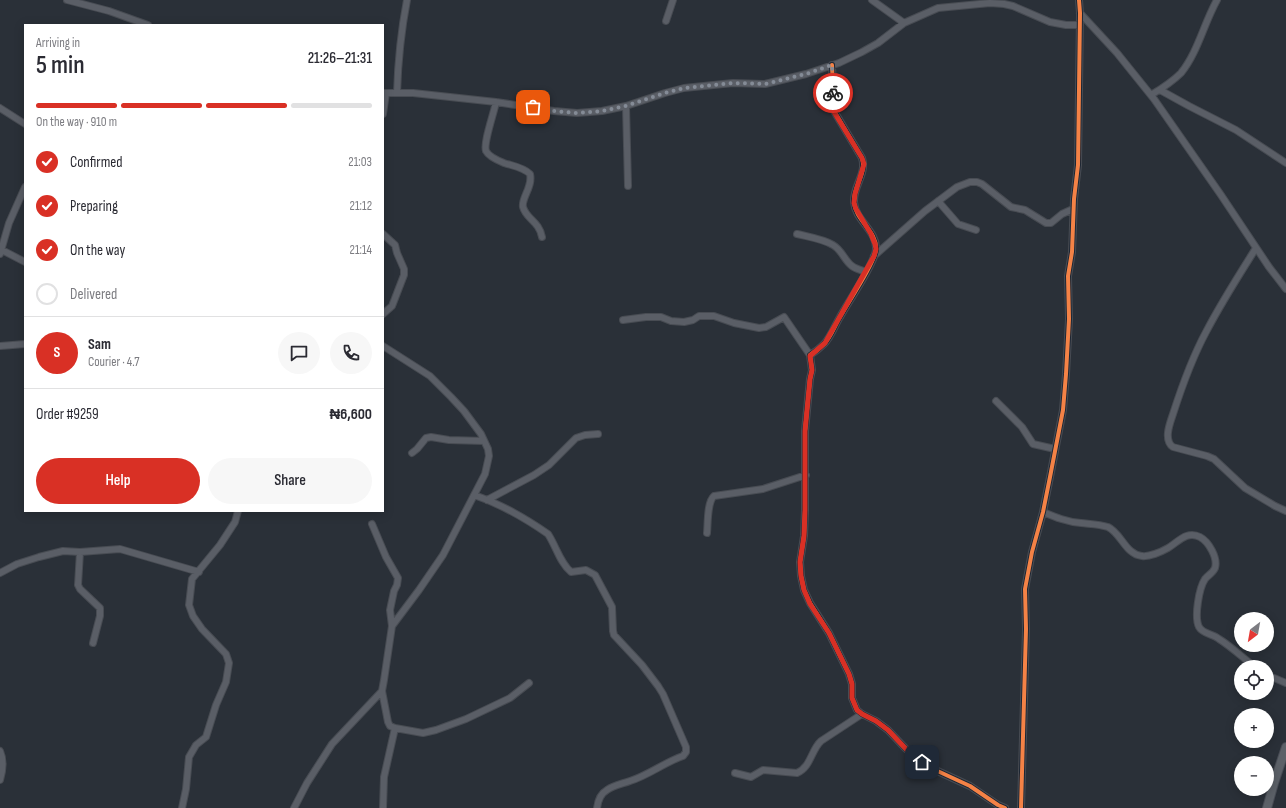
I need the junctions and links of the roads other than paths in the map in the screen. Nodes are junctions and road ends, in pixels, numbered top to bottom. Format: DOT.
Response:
graph roads {
  1 [pos="67,0"];
  2 [pos="407,0"];
  3 [pos="673,0"];
  4 [pos="872,0"];
  5 [pos="1079,0"];
  6 [pos="1217,0"];
  7 [pos="1080,13"];
  8 [pos="666,21"];
  9 [pos="904,23"];
  10 [pos="145,24"];
  11 [pos="1080,25"];
  12 [pos="832,65"];
  13 [pos="1160,90"];
  14 [pos="384,93"];
  15 [pos="397,93"];
  16 [pos="1151,95"];
  17 [pos="496,102"];
  18 [pos="626,106"];
  19 [pos="0,108"];
  20 [pos="24,123"];
  21 [pos="1286,163"];
  22 [pos="628,186"];
  23 [pos="24,189"];
  24 [pos="938,201"];
  25 [pos="1073,209"];
  26 [pos="976,230"];
  27 [pos="798,234"];
  28 [pos="384,235"];
  29 [pos="542,237"];
  30 [pos="1256,248"];
  31 [pos="0,251"];
  32 [pos="874,256"];
  33 [pos="24,262"];
  34 [pos="866,272"];
  35 [pos="1286,277"];
  36 [pos="1280,282"];
  37 [pos="1286,289"];
  38 [pos="384,313"];
  39 [pos="623,320"];
  40 [pos="24,344"];
  41 [pos="0,346"];
  42 [pos="384,347"];
  43 [pos="810,356"];
  44 [pos="996,401"];
  45 [pos="598,434"];
  46 [pos="484,441"];
  47 [pos="1055,450"];
  48 [pos="412,453"];
  49 [pos="806,475"];
  50 [pos="474,495"];
  51 [pos="487,500"];
  52 [pos="1286,511"];
  53 [pos="238,512"];
  54 [pos="1043,512"];
  55 [pos="372,524"];
  56 [pos="707,533"];
  57 [pos="80,552"];
  58 [pos="199,572"];
  59 [pos="0,573"];
  60 [pos="392,626"];
  61 [pos="93,643"];
  62 [pos="1246,660"];
  63 [pos="1274,678"];
  64 [pos="529,683"];
  65 [pos="1286,683"];
  66 [pos="382,691"];
  67 [pos="862,714"];
  68 [pos="395,728"];
  69 [pos="1286,747"];
  70 [pos="0,751"];
  71 [pos="735,773"];
  72 [pos="0,780"];
  73 [pos="182,808"];
  74 [pos="294,808"];
  75 [pos="383,808"];
  76 [pos="597,808"];
  77 [pos="1005,808"];
  78 [pos="1021,808"];
  79 [pos="1267,808"];
  1 -- 10 [label="street"];
  2 -- 15 [label="street"];
  3 -- 8 [label="street"];
  4 -- 9 [label="street"];
  5 -- 7 [label="street"];
  6 -- 13 [label="street"];
  7 -- 11 [label="street"];
  7 -- 16 [label="street"];
  9 -- 11 [label="street"];
  9 -- 12 [label="street"];
  11 -- 25 [label="street"];
  12 -- 18 [label="street"];
  12 -- 32 [label="street"];
  13 -- 16 [label="street"];
  13 -- 21 [label="street"];
  14 -- 15 [label="street"];
  15 -- 17 [label="street"];
  16 -- 30 [label="street"];
  17 -- 18 [label="street"];
  17 -- 29 [label="street"];
  18 -- 22 [label="street"];
  19 -- 20 [label="street"];
  23 -- 31 [label="street"];
  24 -- 25 [label="street"];
  24 -- 26 [label="street"];
  24 -- 32 [label="street"];
  25 -- 47 [label="street"];
  27 -- 34 [label="street"];
  28 -- 38 [label="street"];
  30 -- 36 [label="street"];
  30 -- 52 [label="street"];
  31 -- 33 [label="street"];
  32 -- 34 [label="street"];
  34 -- 43 [label="street"];
  35 -- 36 [label="street"];
  36 -- 37 [label="street"];
  39 -- 43 [label="street"];
  40 -- 41 [label="street"];
  42 -- 46 [label="street"];
  43 -- 49 [label="street"];
  44 -- 47 [label="street"];
  45 -- 51 [label="street"];
  46 -- 48 [label="street"];
  46 -- 50 [label="street"];
  47 -- 54 [label="street"];
  49 -- 56 [label="street"];
  49 -- 67 [label="street"];
  50 -- 51 [label="street"];
  50 -- 60 [label="street"];
  51 -- 76 [label="street"];
  53 -- 58 [label="street"];
  54 -- 62 [label="street"];
  54 -- 78 [label="street"];
  55 -- 60 [label="street"];
  57 -- 58 [label="street"];
  57 -- 59 [label="street"];
  57 -- 61 [label="street"];
  58 -- 73 [label="street"];
  60 -- 66 [label="street"];
  63 -- 65 [label="street"];
  64 -- 68 [label="street"];
  66 -- 68 [label="street"];
  66 -- 74 [label="street"];
  67 -- 71 [label="street"];
  67 -- 77 [label="street"];
  68 -- 75 [label="street"];
  69 -- 79 [label="main road"];
  70 -- 72 [label="street"];
}
